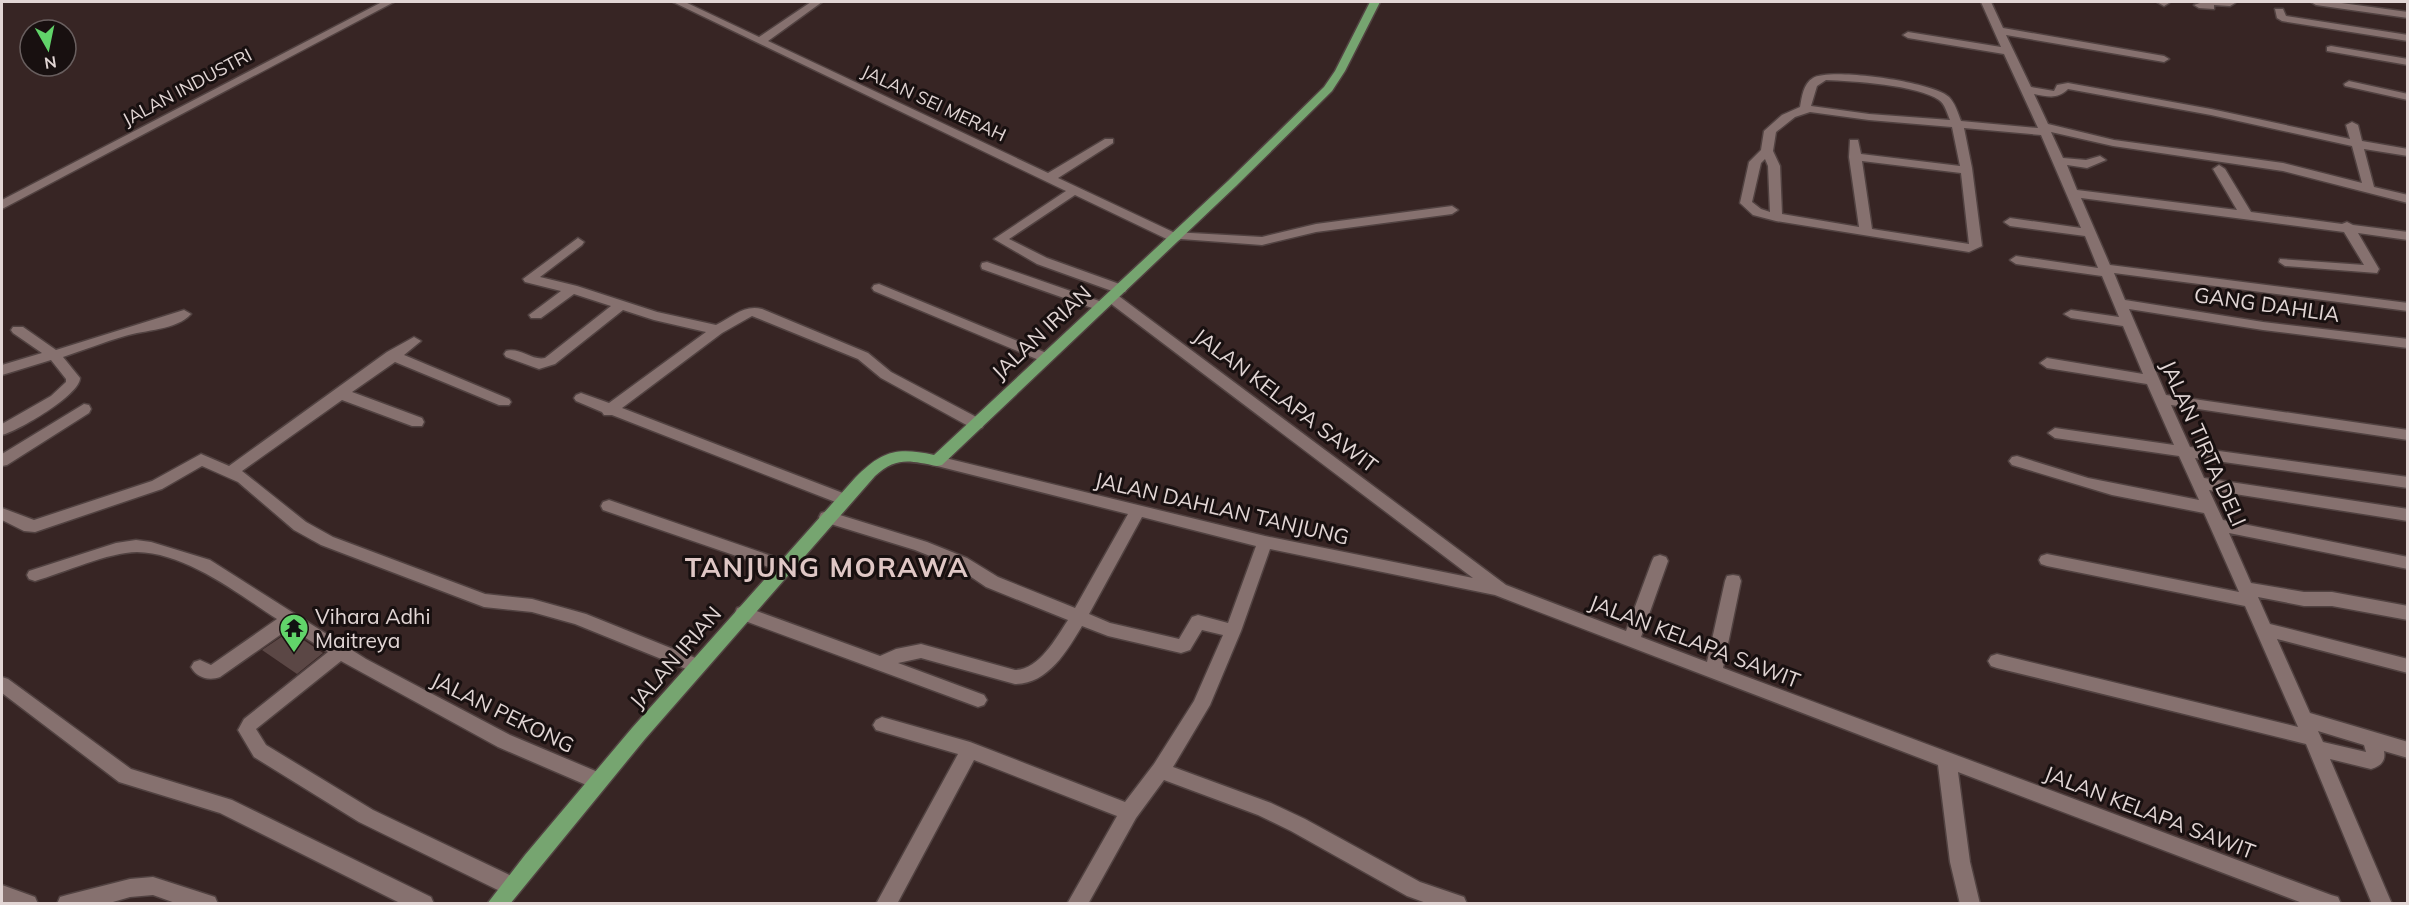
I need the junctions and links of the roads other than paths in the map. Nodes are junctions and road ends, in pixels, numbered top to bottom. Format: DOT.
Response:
graph roads {
  1 [pos="389,2"];
  2 [pos="679,2"];
  3 [pos="817,2"];
  4 [pos="1375,2"];
  5 [pos="1986,2"];
  6 [pos="2213,2"];
  7 [pos="2316,2"];
  8 [pos="2230,3"];
  9 [pos="2199,5"];
  10 [pos="2280,15"];
  11 [pos="2408,15"];
  12 [pos="1998,30"];
  13 [pos="1908,35"];
  14 [pos="2408,38"];
  15 [pos="760,41"];
  16 [pos="2331,50"];
  17 [pos="2008,51"];
  18 [pos="2164,59"];
  19 [pos="2408,62"];
  20 [pos="2349,84"];
  21 [pos="2026,90"];
  22 [pos="2408,97"];
  23 [pos="1804,109"];
  24 [pos="1958,123"];
  25 [pos="2352,125"];
  26 [pos="2044,130"];
  27 [pos="1108,141"];
  28 [pos="1854,142"];
  29 [pos="2356,144"];
  30 [pos="1767,152"];
  31 [pos="2408,153"];
  32 [pos="1855,157"];
  33 [pos="2100,160"];
  34 [pos="2059,162"];
  35 [pos="2219,169"];
  36 [pos="1966,170"];
  37 [pos="1049,178"];
  38 [pos="2369,189"];
  39 [pos="1075,190"];
  40 [pos="2072,193"];
  41 [pos="2408,199"];
  42 [pos="2,205"];
  43 [pos="1452,210"];
  44 [pos="2245,213"];
  45 [pos="1776,217"];
  46 [pos="2010,222"];
  47 [pos="2347,226"];
  48 [pos="1866,232"];
  49 [pos="2090,233"];
  50 [pos="1176,236"];
  51 [pos="2408,236"];
  52 [pos="578,242"];
  53 [pos="2016,260"];
  54 [pos="2285,262"];
  55 [pos="987,266"];
  56 [pos="2106,270"];
  57 [pos="879,288"];
  58 [pos="572,289"];
  59 [pos="1110,297"];
  60 [pos="2120,303"];
  61 [pos="621,305"];
  62 [pos="2408,307"];
  63 [pos="184,314"];
  64 [pos="536,315"];
  65 [pos="2071,315"];
  66 [pos="2129,323"];
  67 [pos="18,330"];
  68 [pos="717,330"];
  69 [pos="414,341"];
  70 [pos="2408,344"];
  71 [pos="511,354"];
  72 [pos="54,355"];
  73 [pos="392,355"];
  74 [pos="1044,357"];
  75 [pos="2047,363"];
  76 [pos="2,370"];
  77 [pos="2153,380"];
  78 [pos="339,393"];
  79 [pos="581,398"];
  80 [pos="2161,399"];
  81 [pos="504,402"];
  82 [pos="84,410"];
  83 [pos="609,411"];
  84 [pos="417,422"];
  85 [pos="977,424"];
  86 [pos="2,430"];
  87 [pos="2055,433"];
  88 [pos="2408,435"];
  89 [pos="2184,450"];
  90 [pos="2,461"];
  91 [pos="937,461"];
  92 [pos="2017,461"];
  93 [pos="231,472"];
  94 [pos="2200,483"];
  95 [pos="2408,483"];
  96 [pos="843,499"];
  97 [pos="609,506"];
  98 [pos="2209,508"];
  99 [pos="1138,510"];
  100 [pos="2,514"];
  101 [pos="2408,515"];
  102 [pos="827,518"];
  103 [pos="2218,525"];
  104 [pos="1265,542"];
  105 [pos="2047,560"];
  106 [pos="1660,561"];
  107 [pos="2408,563"];
  108 [pos="786,567"];
  109 [pos="35,575"];
  110 [pos="1733,581"];
  111 [pos="1500,590"];
  112 [pos="2248,595"];
  113 [pos="743,613"];
  114 [pos="2408,613"];
  115 [pos="1079,617"];
  116 [pos="290,619"];
  117 [pos="2263,629"];
  118 [pos="1233,631"];
  119 [pos="1631,641"];
  120 [pos="339,653"];
  121 [pos="1996,661"];
  122 [pos="881,664"];
  123 [pos="697,666"];
  124 [pos="2408,666"];
  125 [pos="200,667"];
  126 [pos="1713,672"];
  127 [pos="2,684"];
  128 [pos="978,700"];
  129 [pos="2304,719"];
  130 [pos="882,725"];
  131 [pos="2372,740"];
  132 [pos="2313,743"];
  133 [pos="970,750"];
  134 [pos="2408,750"];
  135 [pos="1947,760"];
  136 [pos="1161,770"];
  137 [pos="598,781"];
  138 [pos="1129,812"];
  139 [pos="511,886"];
  140 [pos="2,894"];
  141 [pos="1427,899"];
  142 [pos="28,903"];
  143 [pos="67,903"];
  144 [pos="208,903"];
  145 [pos="424,903"];
  146 [pos="496,903"];
  147 [pos="886,903"];
  148 [pos="1077,903"];
  149 [pos="1457,903"];
  150 [pos="1970,903"];
  151 [pos="2331,903"];
  152 [pos="2382,903"];
  1 -- 42 [label="street, JALAN INDUSTRI"];
  2 -- 15 [label="street, JALAN SEI MERAH"];
  3 -- 15 [label="street"];
  4 -- 50 [label="main road, JALAN IRIAN"];
  5 -- 12 [label="street, JALAN TIRTA DELI"];
  6 -- 8 [label="street"];
  6 -- 9 [label="street"];
  7 -- 11 [label="street"];
  10 -- 14 [label="street"];
  12 -- 17 [label="street, JALAN TIRTA DELI"];
  12 -- 18 [label="street"];
  13 -- 17 [label="street"];
  15 -- 37 [label="street, JALAN SEI MERAH"];
  16 -- 19 [label="street"];
  17 -- 21 [label="street, JALAN TIRTA DELI"];
  20 -- 22 [label="street"];
  21 -- 26 [label="street, JALAN TIRTA DELI"];
  21 -- 29 [label="street"];
  23 -- 24 [label="street"];
  23 -- 24 [label="street"];
  23 -- 30 [label="street"];
  24 -- 26 [label="street"];
  24 -- 36 [label="street"];
  25 -- 29 [label="street"];
  26 -- 34 [label="street, JALAN TIRTA DELI"];
  26 -- 38 [label="street"];
  27 -- 37 [label="street"];
  28 -- 32 [label="street"];
  29 -- 31 [label="street"];
  29 -- 38 [label="street"];
  30 -- 45 [label="street"];
  30 -- 45 [label="street"];
  32 -- 36 [label="street"];
  32 -- 48 [label="street"];
  33 -- 34 [label="street"];
  34 -- 40 [label="street, JALAN TIRTA DELI"];
  35 -- 44 [label="street"];
  36 -- 48 [label="street"];
  37 -- 39 [label="street, JALAN SEI MERAH"];
  38 -- 41 [label="street"];
  39 -- 50 [label="street, JALAN SEI MERAH"];
  39 -- 59 [label="street"];
  40 -- 44 [label="street"];
  40 -- 49 [label="street, JALAN TIRTA DELI"];
  43 -- 50 [label="street, JALAN SEI MERAH"];
  44 -- 47 [label="street"];
  45 -- 48 [label="street"];
  46 -- 49 [label="street"];
  47 -- 51 [label="street"];
  47 -- 54 [label="street"];
  49 -- 56 [label="street, JALAN TIRTA DELI"];
  50 -- 59 [label="main road, JALAN IRIAN"];
  52 -- 58 [label="street"];
  53 -- 56 [label="street"];
  55 -- 59 [label="street"];
  56 -- 60 [label="street, JALAN TIRTA DELI"];
  56 -- 62 [label="street"];
  57 -- 74 [label="street"];
  58 -- 61 [label="street"];
  58 -- 64 [label="street"];
  59 -- 74 [label="main road, JALAN IRIAN"];
  59 -- 111 [label="street, JALAN KELAPA SAWIT"];
  60 -- 66 [label="street, JALAN TIRTA DELI"];
  60 -- 70 [label="street, GANG DAHLIA"];
  61 -- 68 [label="street"];
  61 -- 71 [label="street"];
  63 -- 72 [label="street"];
  65 -- 66 [label="street"];
  66 -- 77 [label="street, JALAN TIRTA DELI"];
  67 -- 72 [label="street"];
  68 -- 83 [label="street"];
  68 -- 85 [label="street"];
  69 -- 73 [label="street"];
  72 -- 76 [label="street"];
  72 -- 86 [label="street"];
  73 -- 78 [label="street"];
  73 -- 81 [label="street"];
  74 -- 85 [label="main road, JALAN IRIAN"];
  75 -- 77 [label="street"];
  77 -- 80 [label="street, JALAN TIRTA DELI"];
  78 -- 84 [label="street"];
  78 -- 93 [label="street"];
  79 -- 83 [label="street"];
  80 -- 88 [label="street"];
  80 -- 89 [label="street, JALAN TIRTA DELI"];
  82 -- 90 [label="street"];
  83 -- 96 [label="street"];
  85 -- 91 [label="main road, JALAN IRIAN"];
  87 -- 89 [label="street"];
  89 -- 94 [label="street, JALAN TIRTA DELI"];
  89 -- 95 [label="street"];
  91 -- 96 [label="main road, JALAN IRIAN"];
  91 -- 99 [label="street, JALAN DAHLAN TANJUNG"];
  92 -- 98 [label="street"];
  93 -- 100 [label="street"];
  93 -- 123 [label="street"];
  94 -- 98 [label="street, JALAN TIRTA DELI"];
  94 -- 101 [label="street"];
  96 -- 102 [label="main road, JALAN IRIAN"];
  97 -- 108 [label="street"];
  98 -- 103 [label="street, JALAN TIRTA DELI"];
  99 -- 104 [label="street, JALAN DAHLAN TANJUNG"];
  99 -- 115 [label="street"];
  102 -- 108 [label="main road, JALAN IRIAN"];
  102 -- 115 [label="street"];
  103 -- 107 [label="street"];
  103 -- 112 [label="street, JALAN TIRTA DELI"];
  104 -- 111 [label="street, JALAN DAHLAN TANJUNG"];
  104 -- 118 [label="street"];
  105 -- 112 [label="street"];
  106 -- 119 [label="street"];
  108 -- 113 [label="main road, JALAN IRIAN"];
  109 -- 116 [label="street, JALAN PEKONG"];
  110 -- 126 [label="street"];
  111 -- 119 [label="street, JALAN KELAPA SAWIT"];
  112 -- 114 [label="street"];
  112 -- 117 [label="street, JALAN TIRTA DELI"];
  113 -- 122 [label="street"];
  113 -- 123 [label="main road, JALAN IRIAN"];
  115 -- 118 [label="street"];
  115 -- 122 [label="street"];
  116 -- 120 [label="street, JALAN PEKONG"];
  116 -- 125 [label="street"];
  117 -- 124 [label="street"];
  117 -- 129 [label="street, JALAN TIRTA DELI"];
  118 -- 136 [label="street"];
  119 -- 126 [label="street, JALAN KELAPA SAWIT"];
  120 -- 137 [label="street, JALAN PEKONG"];
  120 -- 139 [label="street"];
  121 -- 132 [label="street"];
  122 -- 128 [label="street"];
  123 -- 137 [label="main road, JALAN IRIAN"];
  126 -- 135 [label="street, JALAN KELAPA SAWIT"];
  127 -- 145 [label="street"];
  129 -- 131 [label="street"];
  129 -- 132 [label="street, JALAN TIRTA DELI"];
  130 -- 133 [label="street"];
  131 -- 132 [label="street"];
  131 -- 134 [label="street"];
  132 -- 152 [label="street, JALAN TIRTA DELI"];
  133 -- 138 [label="street"];
  133 -- 147 [label="street"];
  135 -- 150 [label="street"];
  135 -- 151 [label="street, JALAN KELAPA SAWIT"];
  136 -- 138 [label="street"];
  136 -- 141 [label="street"];
  137 -- 139 [label="main road, JALAN IRIAN"];
  138 -- 148 [label="street"];
  139 -- 146 [label="main road, JALAN IRIAN"];
  140 -- 142 [label="street"];
  141 -- 149 [label="street"];
  143 -- 144 [label="street"];
}
